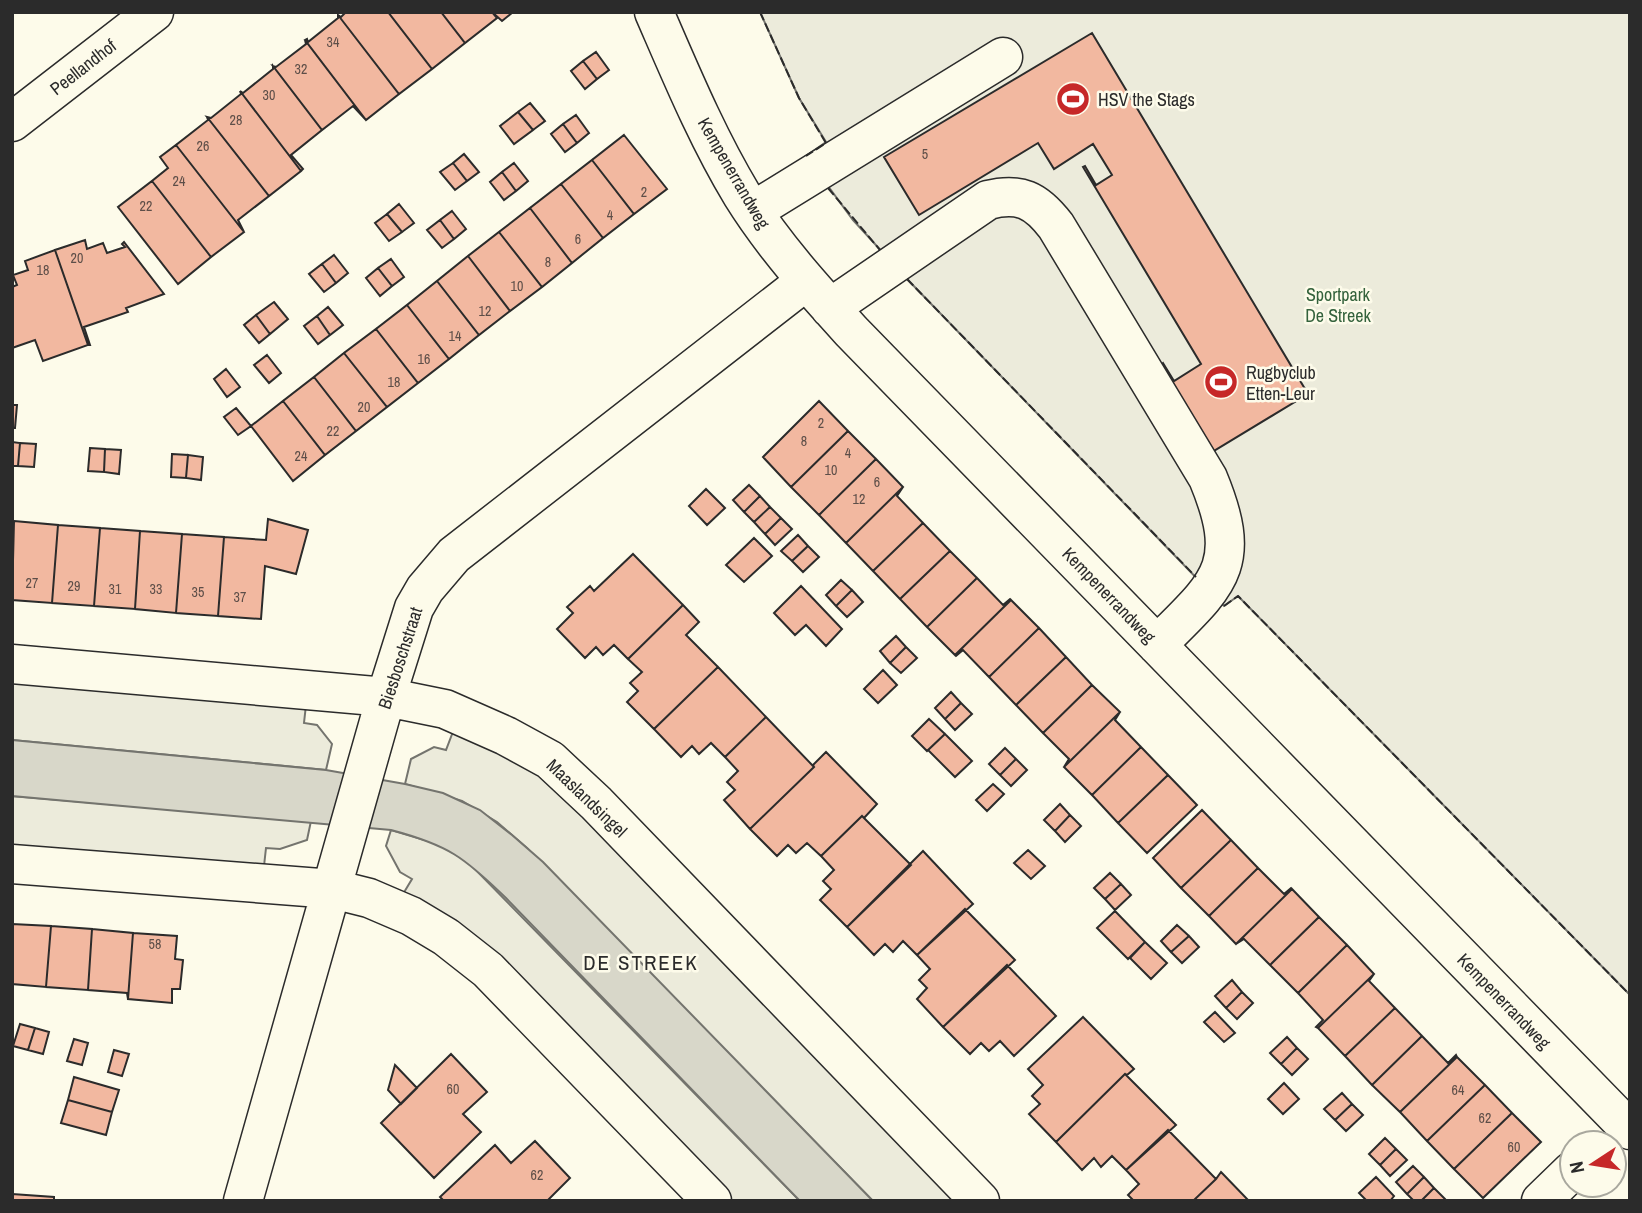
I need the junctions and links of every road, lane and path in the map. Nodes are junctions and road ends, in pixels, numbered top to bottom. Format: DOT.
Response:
graph roads {
  1 [pos="154,12"];
  2 [pos="654,12"];
  3 [pos="1003,57"];
  4 [pos="12,122"];
  5 [pos="752,211"];
  6 [pos="818,295"];
  7 [pos="1157,645"];
  8 [pos="12,664"];
  9 [pos="386,697"];
  10 [pos="12,864"];
  11 [pos="333,889"];
  12 [pos="1615,1129"];
  13 [pos="1558,1185"];
  14 [pos="243,1201"];
  15 [pos="712,1201"];
  16 [pos="980,1201"];
  17 [pos="1541,1201"];
  1 -- 4 [label="street, Peellandhof"];
  2 -- 5 [label="street, Kempenerrandweg"];
  3 -- 5 [label="street"];
  5 -- 6 [label="street, Kempenerrandweg"];
  6 -- 7 [label="street, Kempenerrandweg"];
  6 -- 7 [label="street, Biesboschstraat"];
  6 -- 9 [label="street, Biesboschstraat"];
  7 -- 12 [label="street, Kempenerrandweg"];
  8 -- 9 [label="street, Maaslandsingel"];
  9 -- 11 [label="street, Biesboschstraat"];
  9 -- 16 [label="street, Maaslandsingel"];
  10 -- 11 [label="street"];
  11 -- 14 [label="street, Biesboschstraat"];
  11 -- 15 [label="street"];
  13 -- 17 [label="street"];
}
